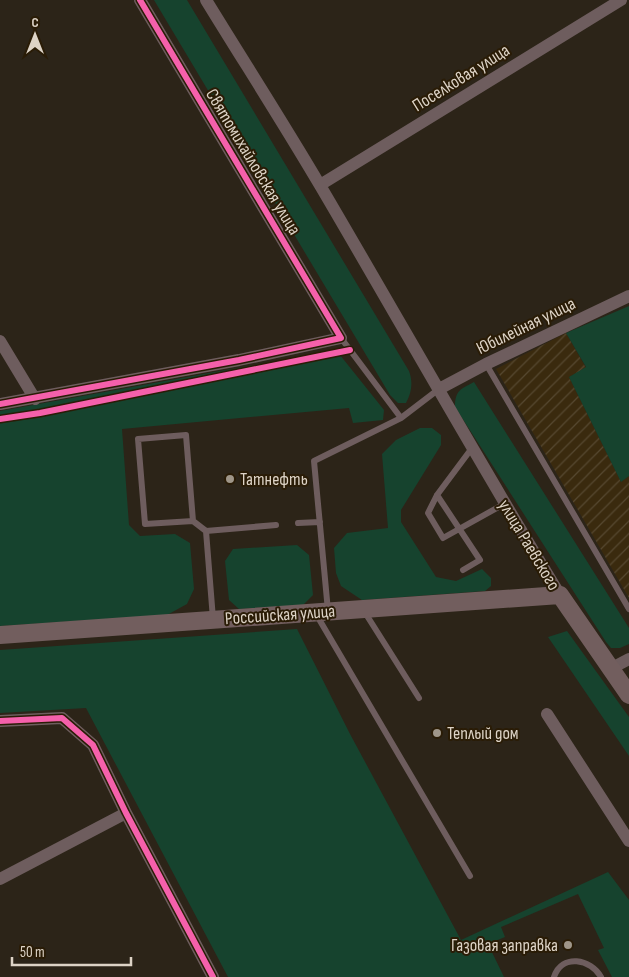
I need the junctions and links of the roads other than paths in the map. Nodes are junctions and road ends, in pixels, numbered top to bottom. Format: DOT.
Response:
graph roads {
  1 [pos="140,0"];
  2 [pos="206,0"];
  3 [pos="621,0"];
  4 [pos="320,185"];
  5 [pos="629,296"];
  6 [pos="341,338"];
  7 [pos="0,341"];
  8 [pos="486,364"];
  9 [pos="439,389"];
  10 [pos="35,399"];
  11 [pos="0,404"];
  12 [pos="401,418"];
  13 [pos="472,448"];
  14 [pos="437,495"];
  15 [pos="504,504"];
  16 [pos="193,521"];
  17 [pos="320,522"];
  18 [pos="298,524"];
  19 [pos="276,525"];
  20 [pos="460,528"];
  21 [pos="206,532"];
  22 [pos="463,570"];
  23 [pos="560,595"];
  24 [pos="629,609"];
  25 [pos="363,610"];
  26 [pos="322,612"];
  27 [pos="213,620"];
  28 [pos="0,635"];
  29 [pos="629,659"];
  30 [pos="610,669"];
  31 [pos="629,695"];
  32 [pos="419,698"];
  33 [pos="547,714"];
  34 [pos="0,721"];
  35 [pos="126,813"];
  36 [pos="629,841"];
  37 [pos="470,876"];
  38 [pos="0,879"];
  39 [pos="214,977"];
  40 [pos="554,977"];
  41 [pos="601,977"];
  1 -- 6 [label="street, Святомихайловская улица"];
  2 -- 4 [label="street"];
  3 -- 4 [label="street, Поселковая улица"];
  4 -- 9 [label="street"];
  5 -- 8 [label="street, Юбилейная улица"];
  6 -- 10 [label="street"];
  6 -- 12 [label="lane"];
  7 -- 10 [label="street"];
  8 -- 9 [label="street, Юбилейная улица"];
  8 -- 24 [label="lane"];
  9 -- 12 [label="lane"];
  9 -- 13 [label="street, улица Раевского"];
  10 -- 11 [label="street"];
  12 -- 17 [label="lane"];
  13 -- 14 [label="lane"];
  13 -- 15 [label="street, улица Раевского"];
  14 -- 20 [label="lane"];
  14 -- 20 [label="lane"];
  15 -- 20 [label="lane"];
  15 -- 23 [label="street, улица Раевского"];
  16 -- 16 [label="lane"];
  16 -- 21 [label="lane"];
  17 -- 18 [label="lane"];
  17 -- 26 [label="lane"];
  19 -- 21 [label="lane"];
  20 -- 22 [label="lane"];
  21 -- 27 [label="lane"];
  23 -- 25 [label="main road, Российская улица"];
  23 -- 30 [label="main road, улица Раевского"];
  25 -- 26 [label="main road, Российская улица"];
  25 -- 32 [label="lane"];
  26 -- 27 [label="main road, Российская улица"];
  26 -- 37 [label="lane"];
  27 -- 28 [label="main road, Российская улица"];
  29 -- 30 [label="street"];
  30 -- 31 [label="main road, улица Раевского"];
  33 -- 36 [label="street"];
  34 -- 35 [label="street"];
  35 -- 38 [label="street"];
  35 -- 39 [label="street"];
  40 -- 41 [label="lane"];
}
